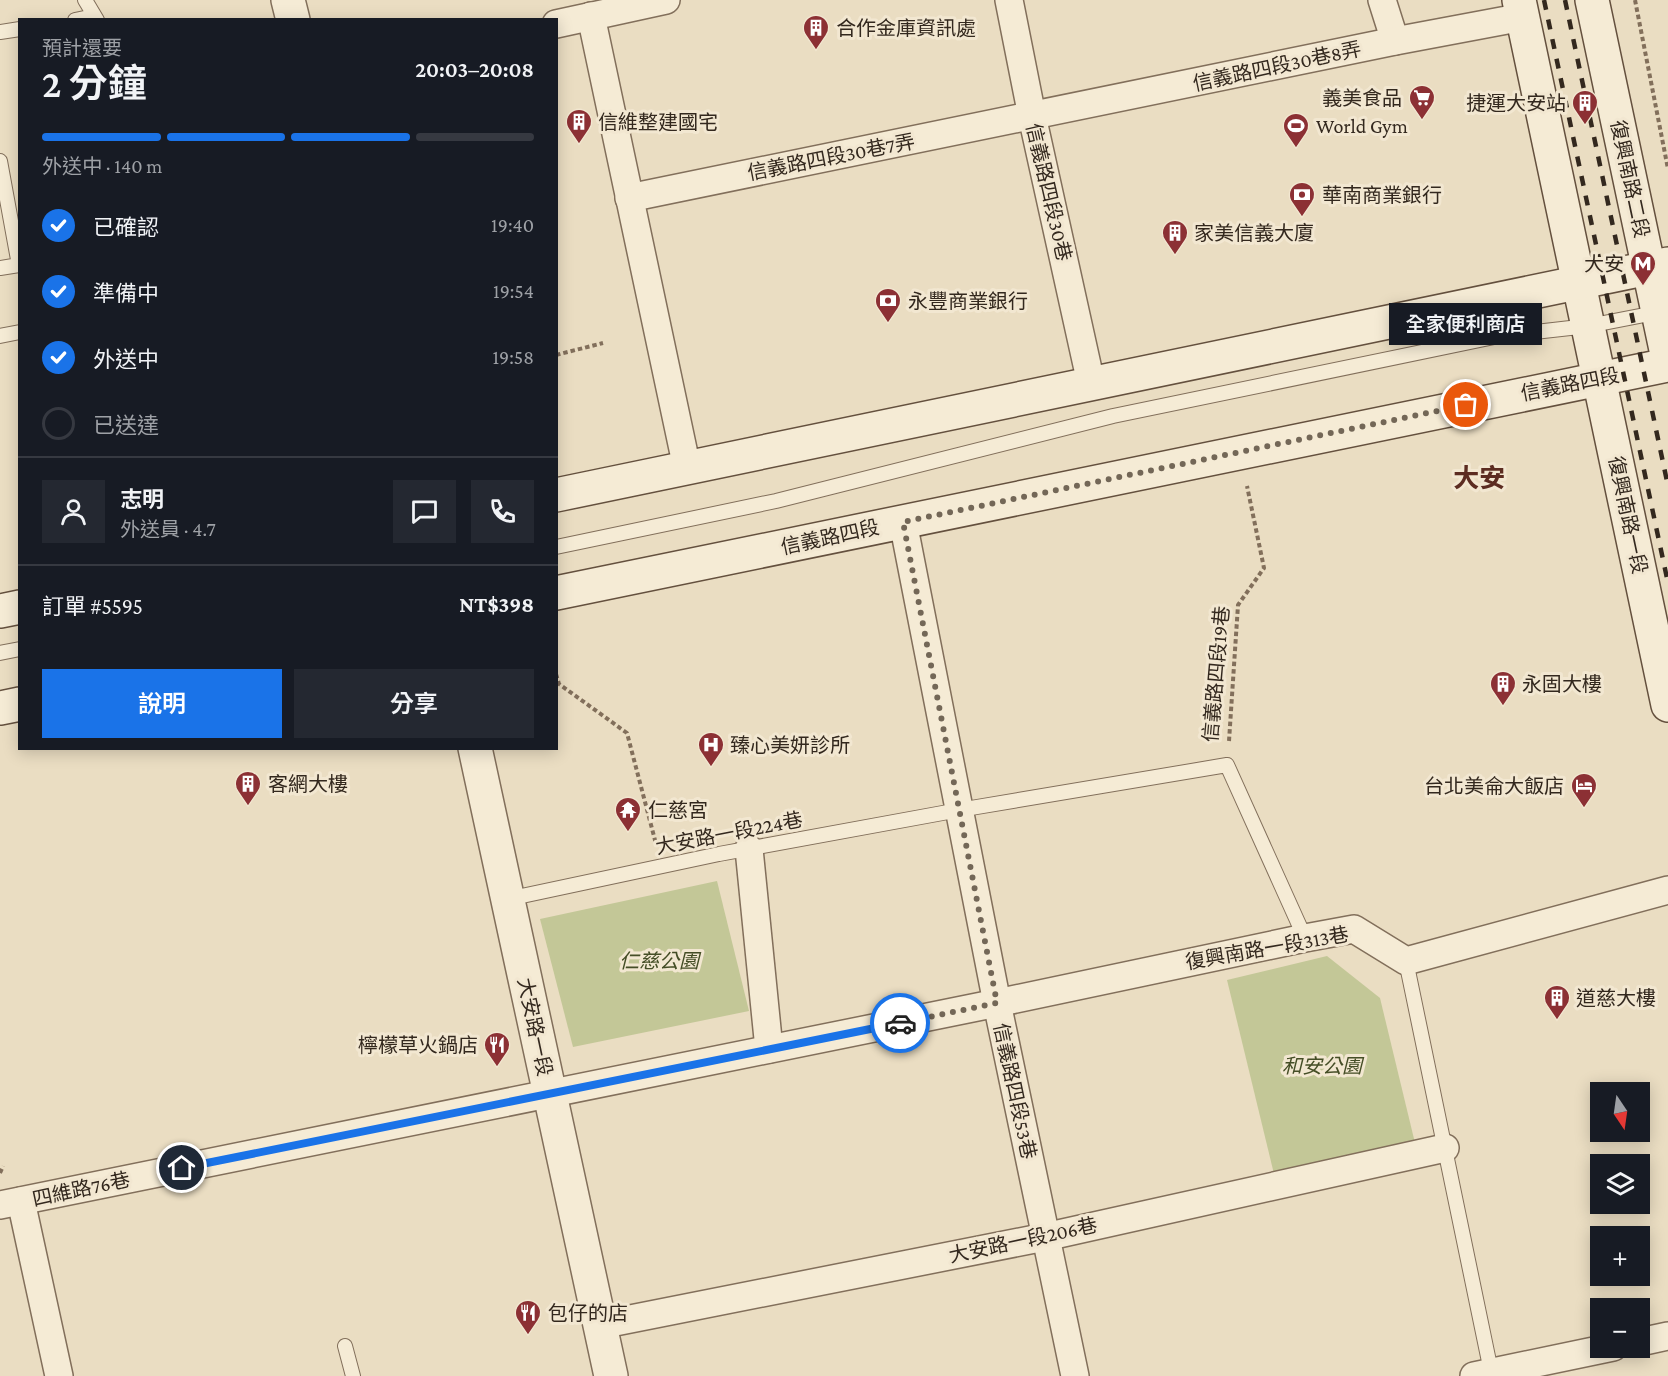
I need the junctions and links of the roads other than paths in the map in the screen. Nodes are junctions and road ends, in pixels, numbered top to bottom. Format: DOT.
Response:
graph roads {
  1 [pos="85,0"];
  2 [pos="288,0"];
  3 [pos="666,0"];
  4 [pos="1009,0"];
  5 [pos="1382,0"];
  6 [pos="1592,0"];
  7 [pos="1521,9"];
  8 [pos="591,16"];
  9 [pos="95,18"];
  10 [pos="292,18"];
  11 [pos="558,24"];
  12 [pos="18,29"];
  13 [pos="0,32"];
  14 [pos="1395,41"];
  15 [pos="1032,116"];
  16 [pos="0,161"];
  17 [pos="18,183"];
  18 [pos="2,187"];
  19 [pos="629,198"];
  20 [pos="18,256"];
  21 [pos="18,265"];
  22 [pos="1658,266"];
  23 [pos="0,268"];
  24 [pos="1578,282"];
  25 [pos="1663,312"];
  26 [pos="1588,326"];
  27 [pos="18,332"];
  28 [pos="0,336"];
  29 [pos="1668,358"];
  30 [pos="1668,365"];
  31 [pos="1599,378"];
  32 [pos="1091,383"];
  33 [pos="687,468"];
  34 [pos="558,495"];
  35 [pos="903,522"];
  36 [pos="558,547"];
  37 [pos="558,593"];
  38 [pos="18,607"];
  39 [pos="0,611"];
  40 [pos="18,649"];
  41 [pos="0,653"];
  42 [pos="18,704"];
  43 [pos="1668,705"];
  44 [pos="0,708"];
  45 [pos="475,750"];
  46 [pos="959,810"];
  47 [pos="749,849"];
  48 [pos="1668,890"];
  49 [pos="508,899"];
  50 [pos="1305,938"];
  51 [pos="1406,961"];
  52 [pos="997,1003"];
  53 [pos="769,1049"];
  54 [pos="550,1093"];
  55 [pos="1445,1148"];
  56 [pos="10,1203"];
  57 [pos="1045,1237"];
  58 [pos="600,1326"];
  59 [pos="1668,1336"];
  60 [pos="1650,1340"];
  61 [pos="345,1346"];
  62 [pos="1590,1352"];
  63 [pos="1486,1375"];
  64 [pos="59,1376"];
  65 [pos="353,1376"];
  66 [pos="611,1376"];
  67 [pos="1075,1376"];
  1 -- 9 [label="lane"];
  2 -- 10 [label="main road"];
  3 -- 8 [label="street"];
  4 -- 15 [label="street, 信義路四段30巷"];
  5 -- 14 [label="street"];
  6 -- 22 [label="main road, 復興南路二段"];
  7 -- 14 [label="street, 信義路四段30巷8弄"];
  7 -- 24 [label="main road"];
  8 -- 11 [label="street"];
  8 -- 19 [label="street"];
  12 -- 13 [label="lane"];
  14 -- 15 [label="street, 信義路四段30巷8弄"];
  15 -- 19 [label="street, 信義路四段30巷7弄"];
  15 -- 32 [label="street, 信義路四段30巷"];
  16 -- 18 [label="lane"];
  17 -- 18 [label="lane"];
  18 -- 20 [label="lane"];
  19 -- 33 [label="street"];
  21 -- 23 [label="lane"];
  22 -- 24 [label="main road"];
  22 -- 25 [label="main road, 復興南路二段"];
  24 -- 26 [label="main road"];
  24 -- 32 [label="main road"];
  25 -- 26 [label="lane"];
  25 -- 29 [label="main road, 復興南路二段"];
  26 -- 31 [label="main road, 復興南路一段"];
  26 -- 36 [label="lane"];
  27 -- 28 [label="lane"];
  30 -- 31 [label="main road, 信義路四段"];
  31 -- 35 [label="main road, 信義路四段"];
  31 -- 43 [label="main road, 復興南路一段"];
  32 -- 33 [label="main road"];
  33 -- 34 [label="main road"];
  35 -- 37 [label="main road, 信義路四段"];
  35 -- 46 [label="street, 信義路四段53巷"];
  38 -- 39 [label="main road"];
  40 -- 41 [label="lane"];
  42 -- 44 [label="main road"];
  45 -- 49 [label="main road, 大安路一段"];
  46 -- 47 [label="lane, 大安路一段224巷"];
  46 -- 50 [label="lane, 信義路四段19巷"];
  46 -- 52 [label="street, 信義路四段53巷"];
  47 -- 49 [label="lane, 大安路一段224巷"];
  47 -- 53 [label="street"];
  48 -- 51 [label="street"];
  49 -- 54 [label="main road, 大安路一段"];
  50 -- 51 [label="street, 復興南路一段313巷"];
  50 -- 52 [label="street, 復興南路一段313巷"];
  51 -- 55 [label="lane"];
  52 -- 53 [label="street, 復興南路一段313巷"];
  52 -- 57 [label="street, 信義路四段53巷"];
  53 -- 54 [label="street, 四維路76巷"];
  54 -- 56 [label="street, 四維路76巷"];
  54 -- 58 [label="main road, 大安路一段"];
  55 -- 57 [label="street, 大安路一段206巷"];
  55 -- 63 [label="lane"];
  56 -- 64 [label="street"];
  57 -- 58 [label="street, 大安路一段206巷"];
  57 -- 67 [label="street, 信義路四段53巷"];
  58 -- 66 [label="main road, 大安路一段"];
  59 -- 60 [label="street"];
  61 -- 65 [label="lane"];
  62 -- 63 [label="street"];
}
